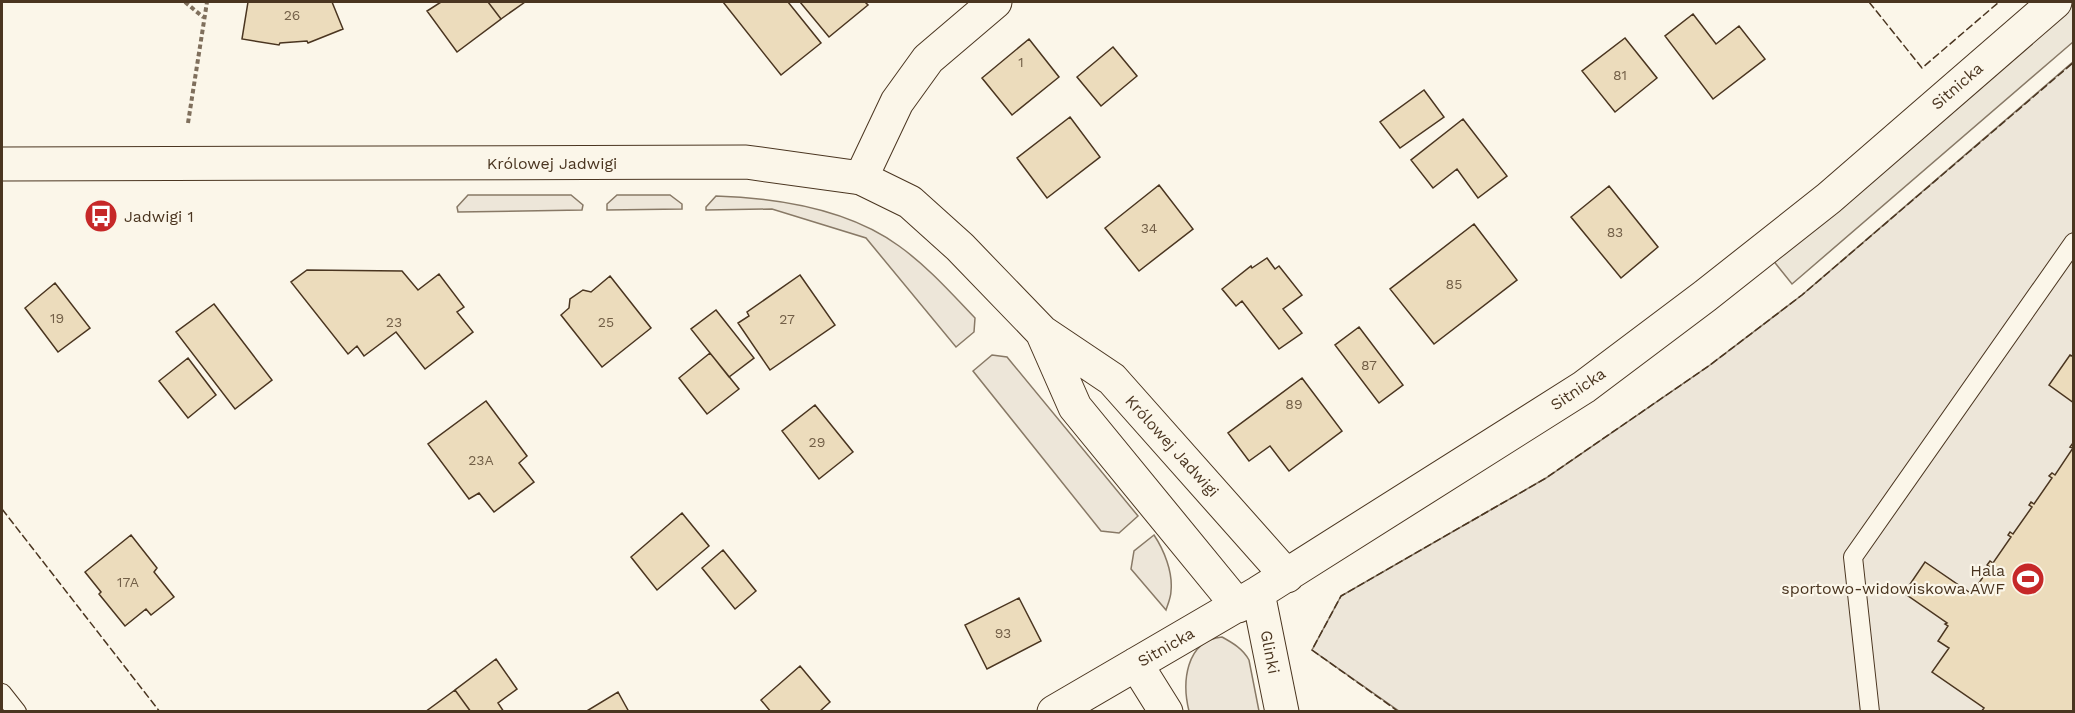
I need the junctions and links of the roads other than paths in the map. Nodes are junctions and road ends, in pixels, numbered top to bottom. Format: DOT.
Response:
graph roads {
  1 [pos="995,2"];
  2 [pos="2055,2"];
  3 [pos="2,164"];
  4 [pos="861,178"];
  5 [pos="2073,242"];
  6 [pos="1042,332"];
  7 [pos="1287,576"];
  8 [pos="1248,599"];
  9 [pos="1136,664"];
  10 [pos="2,693"];
  11 [pos="17,711"];
  12 [pos="1054,711"];
  13 [pos="1166,711"];
  14 [pos="1282,711"];
  15 [pos="1870,711"];
  1 -- 4 [label="street"];
  2 -- 7 [label="street, Sitnicka"];
  3 -- 4 [label="street, Królowej Jadwigi"];
  4 -- 6 [label="street, Królowej Jadwigi"];
  5 -- 15 [label="lane"];
  6 -- 7 [label="street, Królowej Jadwigi"];
  6 -- 8 [label="street, Królowej Jadwigi"];
  7 -- 8 [label="street, Sitnicka"];
  8 -- 9 [label="street, Sitnicka"];
  8 -- 14 [label="street, Glinki"];
  9 -- 12 [label="street, Sitnicka"];
  9 -- 13 [label="street"];
  10 -- 11 [label="lane"];
}
